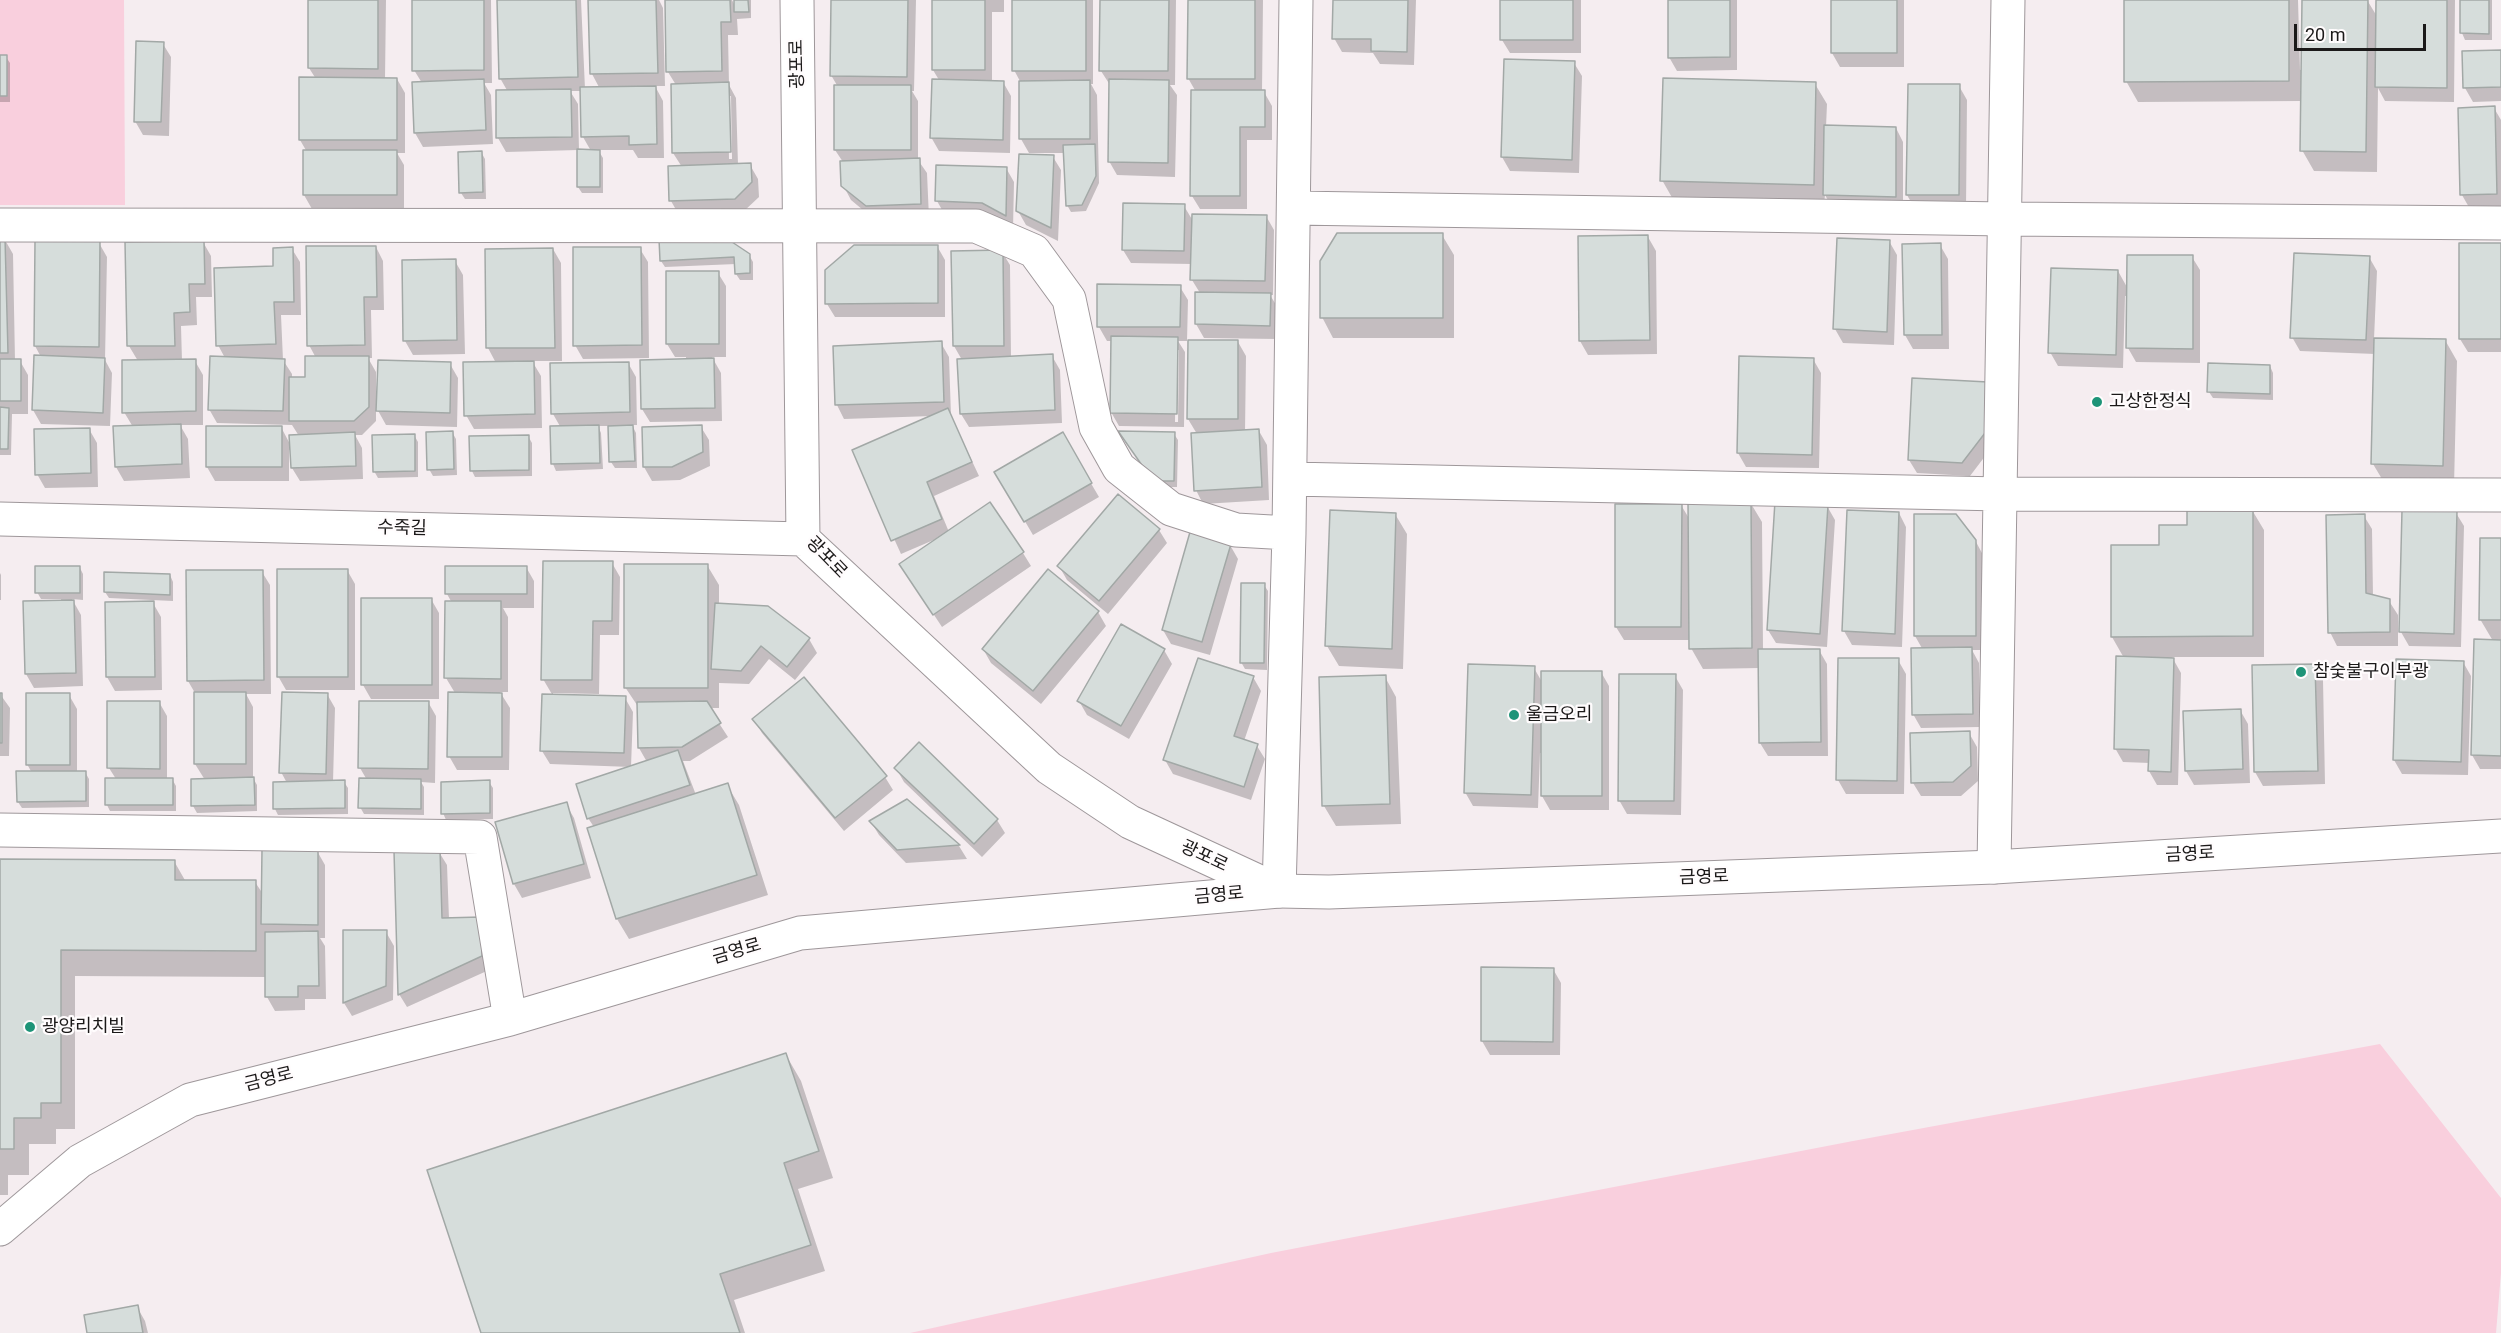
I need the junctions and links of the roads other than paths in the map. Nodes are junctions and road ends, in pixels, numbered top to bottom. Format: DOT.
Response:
graph roads {
  1 [pos="797,0"];
  2 [pos="1296,0"];
  3 [pos="2008,0"];
  4 [pos="1294,208"];
  5 [pos="2005,219"];
  6 [pos="2501,223"];
  7 [pos="0,225"];
  8 [pos="800,227"];
  9 [pos="1290,479"];
  10 [pos="2001,494"];
  11 [pos="2501,495"];
  12 [pos="0,519"];
  13 [pos="1289,533"];
  14 [pos="803,539"];
  15 [pos="0,830"];
  16 [pos="2501,836"];
  17 [pos="1994,867"];
  18 [pos="1279,891"];
  19 [pos="510,1019"];
  20 [pos="0,1229"];
  1 -- 8 [label="street, 광포로"];
  2 -- 4 [label="street"];
  3 -- 5 [label="street"];
  4 -- 5 [label="street"];
  4 -- 9 [label="street"];
  5 -- 6 [label="street"];
  5 -- 10 [label="street"];
  7 -- 8 [label="street"];
  8 -- 13 [label="street"];
  8 -- 14 [label="street, 광포로"];
  9 -- 10 [label="street"];
  9 -- 13 [label="street"];
  10 -- 11 [label="street"];
  10 -- 17 [label="street"];
  12 -- 14 [label="street, 수죽길"];
  13 -- 18 [label="street"];
  14 -- 18 [label="street, 광포로"];
  15 -- 19 [label="street"];
  16 -- 17 [label="street, 금영로"];
  17 -- 18 [label="street, 금영로"];
  18 -- 19 [label="street, 금영로"];
  19 -- 20 [label="street, 금영로"];
}
